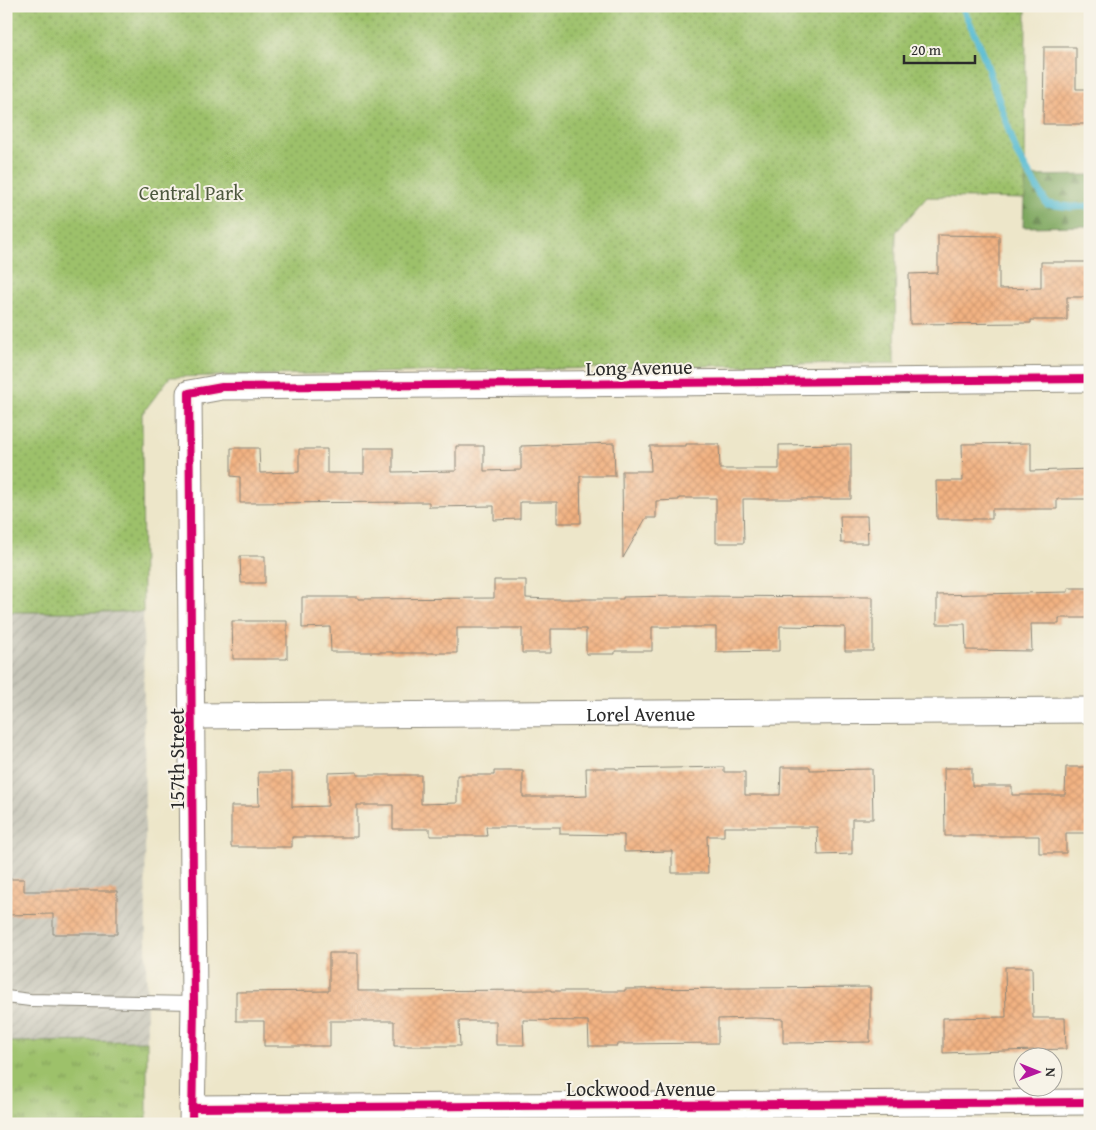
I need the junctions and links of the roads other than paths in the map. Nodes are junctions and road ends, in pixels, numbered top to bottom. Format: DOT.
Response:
graph roads {
  1 [pos="1090,380"];
  2 [pos="189,393"];
  3 [pos="1090,710"];
  4 [pos="192,716"];
  5 [pos="6,997"];
  6 [pos="194,1003"];
  7 [pos="1090,1102"];
  8 [pos="902,1113"];
  9 [pos="192,1116"];
  1 -- 2 [label="street, Long Avenue"];
  2 -- 4 [label="street, 157th Street"];
  3 -- 4 [label="street, Lorel Avenue"];
  4 -- 6 [label="street, 157th Street"];
  5 -- 6 [label="lane"];
  6 -- 9 [label="street, 157th Street"];
  7 -- 8 [label="street, Lockwood Avenue"];
  8 -- 9 [label="street, Lockwood Avenue"];
}
